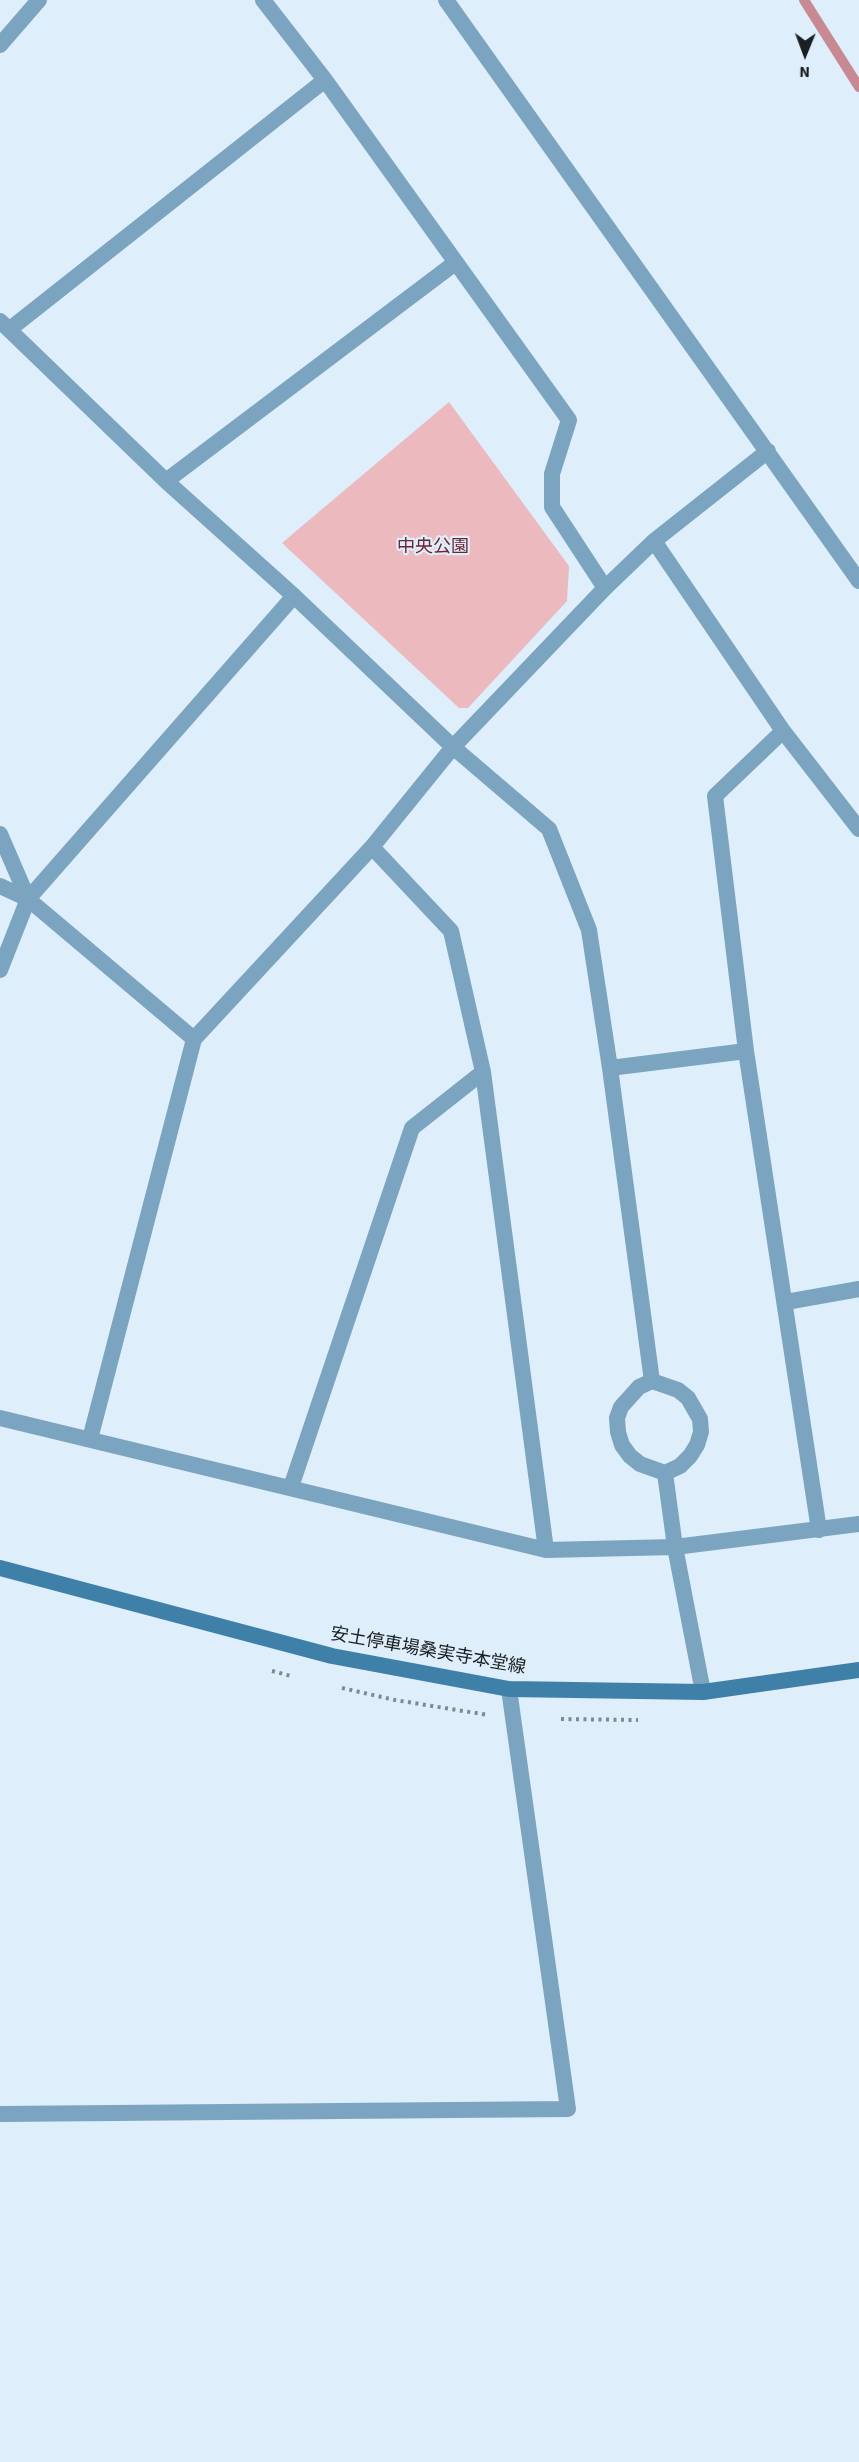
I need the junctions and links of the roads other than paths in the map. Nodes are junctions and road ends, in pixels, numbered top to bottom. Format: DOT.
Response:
graph roads {
  1 [pos="39,0"];
  2 [pos="262,0"];
  3 [pos="446,0"];
  4 [pos="0,45"];
  5 [pos="325,80"];
  6 [pos="455,263"];
  7 [pos="5,325"];
  8 [pos="768,451"];
  9 [pos="166,481"];
  10 [pos="654,541"];
  11 [pos="859,581"];
  12 [pos="605,588"];
  13 [pos="294,596"];
  14 [pos="783,731"];
  15 [pos="453,747"];
  16 [pos="859,829"];
  17 [pos="0,834"];
  18 [pos="372,847"];
  19 [pos="0,886"];
  20 [pos="28,899"];
  21 [pos="0,970"];
  22 [pos="194,1039"];
  23 [pos="746,1051"];
  24 [pos="610,1068"];
  25 [pos="483,1072"];
  26 [pos="859,1289"];
  27 [pos="786,1302"];
  28 [pos="652,1381"];
  29 [pos="0,1418"];
  30 [pos="90,1439"];
  31 [pos="665,1473"];
  32 [pos="291,1487"];
  33 [pos="859,1524"];
  34 [pos="819,1530"];
  35 [pos="675,1547"];
  36 [pos="546,1550"];
  37 [pos="0,1568"];
  38 [pos="859,1670"];
  39 [pos="509,1689"];
  40 [pos="703,1692"];
  41 [pos="0,2114"];
  1 -- 4 [label="street"];
  2 -- 5 [label="street"];
  3 -- 8 [label="street"];
  5 -- 6 [label="street"];
  5 -- 7 [label="street"];
  6 -- 9 [label="street"];
  6 -- 12 [label="street"];
  7 -- 9 [label="street"];
  8 -- 10 [label="street"];
  8 -- 11 [label="street"];
  9 -- 13 [label="street"];
  10 -- 12 [label="street"];
  10 -- 14 [label="street"];
  12 -- 15 [label="street"];
  13 -- 15 [label="street"];
  13 -- 20 [label="street"];
  14 -- 16 [label="street"];
  14 -- 23 [label="street"];
  15 -- 18 [label="street"];
  15 -- 24 [label="street"];
  17 -- 20 [label="street"];
  18 -- 22 [label="street"];
  18 -- 25 [label="street"];
  19 -- 20 [label="street"];
  20 -- 21 [label="street"];
  20 -- 22 [label="street"];
  22 -- 30 [label="street"];
  23 -- 24 [label="street"];
  23 -- 27 [label="street"];
  24 -- 28 [label="street"];
  25 -- 32 [label="street"];
  25 -- 36 [label="street"];
  26 -- 27 [label="street"];
  27 -- 34 [label="street"];
  28 -- 31 [label="street"];
  28 -- 31 [label="street"];
  29 -- 30 [label="street"];
  30 -- 32 [label="street"];
  31 -- 35 [label="street"];
  32 -- 36 [label="street"];
  33 -- 34 [label="street"];
  34 -- 35 [label="street"];
  35 -- 36 [label="street"];
  35 -- 40 [label="street"];
  37 -- 39 [label="main road, 安土停車場桑実寺本堂線"];
  38 -- 40 [label="main road, 安土停車場桑実寺本堂線"];
  39 -- 40 [label="main road, 安土停車場桑実寺本堂線"];
  39 -- 41 [label="street"];
}
